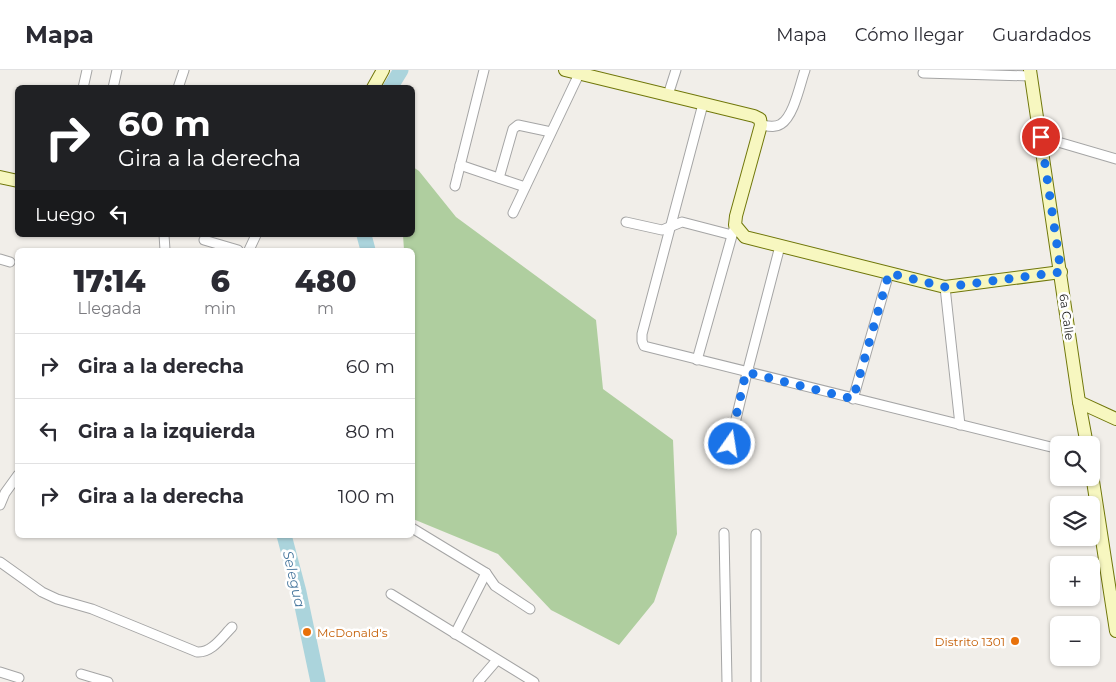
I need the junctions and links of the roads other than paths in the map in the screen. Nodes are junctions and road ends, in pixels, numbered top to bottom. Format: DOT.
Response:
graph roads {
  1 [pos="87,70"];
  2 [pos="118,70"];
  3 [pos="184,70"];
  4 [pos="383,70"];
  5 [pos="484,70"];
  6 [pos="564,70"];
  7 [pos="676,70"];
  8 [pos="805,70"];
  9 [pos="923,72"];
  10 [pos="1031,73"];
  11 [pos="579,74"];
  12 [pos="84,85"];
  13 [pos="114,85"];
  14 [pos="179,85"];
  15 [pos="376,85"];
  16 [pos="668,95"];
  17 [pos="703,104"];
  18 [pos="762,125"];
  19 [pos="552,132"];
  20 [pos="1041,137"];
  21 [pos="1116,159"];
  22 [pos="460,165"];
  23 [pos="0,177"];
  24 [pos="499,178"];
  25 [pos="15,180"];
  26 [pos="454,186"];
  27 [pos="525,187"];
  28 [pos="514,213"];
  29 [pos="626,222"];
  30 [pos="670,227"];
  31 [pos="734,230"];
  32 [pos="204,240"];
  33 [pos="780,246"];
  34 [pos="231,248"];
  35 [pos="0,259"];
  36 [pos="10,262"];
  37 [pos="1061,272"];
  38 [pos="889,273"];
  39 [pos="945,287"];
  40 [pos="697,360"];
  41 [pos="746,372"];
  42 [pos="853,399"];
  43 [pos="1079,402"];
  44 [pos="1116,419"];
  45 [pos="960,425"];
  46 [pos="1085,436"];
  47 [pos="730,444"];
  48 [pos="1050,448"];
  49 [pos="15,479"];
  50 [pos="1094,486"];
  51 [pos="0,505"];
  52 [pos="415,530"];
  53 [pos="724,533"];
  54 [pos="756,534"];
  55 [pos="0,562"];
  56 [pos="486,573"];
  57 [pos="1112,583"];
  58 [pos="391,594"];
  59 [pos="530,610"];
  60 [pos="232,627"];
  61 [pos="1116,631"];
  62 [pos="455,634"];
  63 [pos="497,660"];
  64 [pos="0,672"];
  65 [pos="81,674"];
  66 [pos="19,678"];
  67 [pos="104,681"];
  68 [pos="478,682"];
  69 [pos="534,682"];
  70 [pos="728,682"];
  71 [pos="756,682"];
  1 -- 12 [label="street"];
  2 -- 13 [label="street"];
  3 -- 14 [label="street"];
  4 -- 15 [label="street"];
  5 -- 22 [label="street"];
  6 -- 11 [label="street"];
  7 -- 16 [label="street"];
  8 -- 18 [label="street"];
  9 -- 10 [label="street"];
  10 -- 20 [label="street, 6a Calle"];
  11 -- 16 [label="street"];
  11 -- 19 [label="street"];
  16 -- 17 [label="street"];
  17 -- 18 [label="street"];
  17 -- 30 [label="street"];
  18 -- 31 [label="street"];
  19 -- 24 [label="street"];
  19 -- 27 [label="street"];
  20 -- 21 [label="street"];
  20 -- 37 [label="street, 6a Calle"];
  22 -- 24 [label="street"];
  22 -- 26 [label="street"];
  23 -- 25 [label="street"];
  24 -- 27 [label="street"];
  27 -- 28 [label="street"];
  29 -- 30 [label="street"];
  30 -- 31 [label="street"];
  30 -- 40 [label="street"];
  31 -- 33 [label="street"];
  31 -- 40 [label="street"];
  32 -- 34 [label="street"];
  33 -- 38 [label="street"];
  33 -- 41 [label="street"];
  35 -- 36 [label="street"];
  37 -- 39 [label="street"];
  37 -- 43 [label="street, 6a Calle"];
  38 -- 39 [label="street"];
  38 -- 42 [label="street"];
  39 -- 45 [label="street"];
  40 -- 41 [label="street"];
  41 -- 42 [label="street"];
  41 -- 47 [label="street"];
  42 -- 45 [label="street"];
  43 -- 44 [label="street"];
  43 -- 46 [label="street, 6a Calle"];
  45 -- 48 [label="street"];
  49 -- 51 [label="street"];
  50 -- 57 [label="street"];
  52 -- 56 [label="street"];
  53 -- 70 [label="street"];
  54 -- 71 [label="street"];
  55 -- 60 [label="street"];
  56 -- 59 [label="street"];
  56 -- 62 [label="street"];
  57 -- 61 [label="street"];
  58 -- 62 [label="street"];
  62 -- 63 [label="street"];
  63 -- 68 [label="street"];
  63 -- 69 [label="street"];
  64 -- 66 [label="street"];
  65 -- 67 [label="street"];
}
